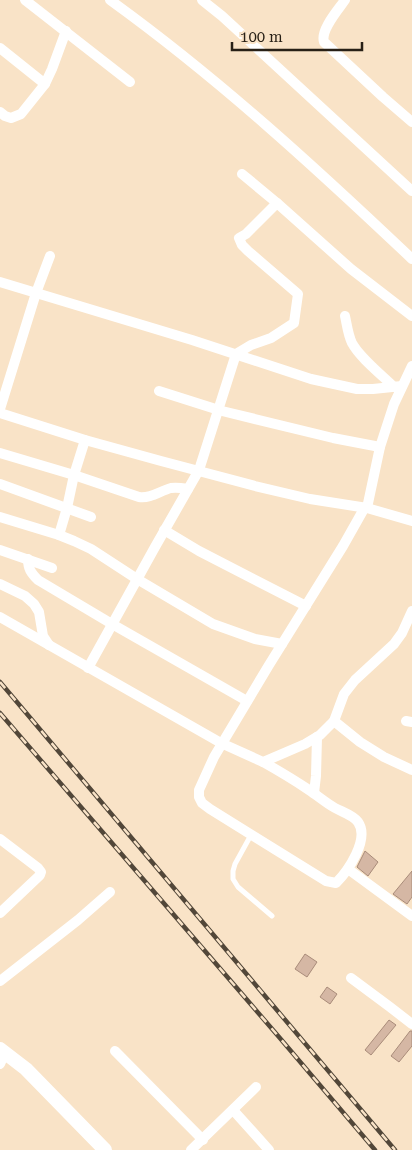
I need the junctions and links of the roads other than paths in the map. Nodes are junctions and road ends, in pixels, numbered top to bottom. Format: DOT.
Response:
graph roads {
  1 [pos="25,0"];
  2 [pos="110,0"];
  3 [pos="202,0"];
  4 [pos="345,0"];
  5 [pos="66,31"];
  6 [pos="0,48"];
  7 [pos="130,82"];
  8 [pos="45,84"];
  9 [pos="0,112"];
  10 [pos="412,122"];
  11 [pos="242,174"];
  12 [pos="412,191"];
  13 [pos="277,203"];
  14 [pos="50,256"];
  15 [pos="412,259"];
  16 [pos="0,282"];
  17 [pos="36,293"];
  18 [pos="345,316"];
  19 [pos="412,316"];
  20 [pos="236,354"];
  21 [pos="412,366"];
  22 [pos="398,386"];
  23 [pos="159,391"];
  24 [pos="0,409"];
  25 [pos="218,410"];
  26 [pos="0,413"];
  27 [pos="85,440"];
  28 [pos="380,446"];
  29 [pos="0,453"];
  30 [pos="199,470"];
  31 [pos="74,474"];
  32 [pos="0,484"];
  33 [pos="188,488"];
  34 [pos="67,508"];
  35 [pos="366,508"];
  36 [pos="0,517"];
  37 [pos="92,517"];
  38 [pos="412,521"];
  39 [pos="164,530"];
  40 [pos="59,535"];
  41 [pos="0,550"];
  42 [pos="28,559"];
  43 [pos="52,568"];
  44 [pos="137,579"];
  45 [pos="0,584"];
  46 [pos="306,606"];
  47 [pos="412,611"];
  48 [pos="0,617"];
  49 [pos="112,624"];
  50 [pos="282,644"];
  51 [pos="50,646"];
  52 [pos="88,668"];
  53 [pos="247,701"];
  54 [pos="334,721"];
  55 [pos="317,737"];
  56 [pos="221,743"];
  57 [pos="263,762"];
  58 [pos="412,770"];
  59 [pos="314,793"];
  60 [pos="252,835"];
  61 [pos="0,839"];
  62 [pos="348,869"];
  63 [pos="110,892"];
  64 [pos="0,913"];
  65 [pos="272,916"];
  66 [pos="412,916"];
  67 [pos="351,978"];
  68 [pos="0,981"];
  69 [pos="412,1024"];
  70 [pos="115,1051"];
  71 [pos="2,1055"];
  72 [pos="256,1087"];
  73 [pos="232,1110"];
  74 [pos="203,1140"];
  75 [pos="106,1150"];
  76 [pos="191,1150"];
  77 [pos="269,1150"];
  1 -- 5 [label="street"];
  2 -- 15 [label="street"];
  3 -- 12 [label="street"];
  4 -- 10 [label="street"];
  5 -- 7 [label="street"];
  5 -- 8 [label="street"];
  6 -- 8 [label="street"];
  8 -- 9 [label="street"];
  11 -- 13 [label="street"];
  13 -- 19 [label="street"];
  13 -- 20 [label="street"];
  14 -- 17 [label="street"];
  16 -- 17 [label="street"];
  17 -- 20 [label="street"];
  17 -- 24 [label="street"];
  18 -- 22 [label="street"];
  20 -- 22 [label="street"];
  20 -- 25 [label="street"];
  21 -- 22 [label="street"];
  22 -- 28 [label="street"];
  23 -- 25 [label="street"];
  25 -- 28 [label="street"];
  25 -- 30 [label="street"];
  26 -- 27 [label="street"];
  27 -- 30 [label="street"];
  27 -- 31 [label="street"];
  28 -- 35 [label="street"];
  29 -- 31 [label="street"];
  30 -- 33 [label="street"];
  30 -- 35 [label="street"];
  31 -- 33 [label="street"];
  31 -- 34 [label="street"];
  32 -- 34 [label="street"];
  33 -- 39 [label="street"];
  34 -- 37 [label="street"];
  34 -- 40 [label="street"];
  35 -- 38 [label="street"];
  35 -- 46 [label="street"];
  36 -- 40 [label="street"];
  39 -- 44 [label="street"];
  39 -- 46 [label="street"];
  40 -- 44 [label="street"];
  41 -- 42 [label="street"];
  42 -- 43 [label="street"];
  42 -- 49 [label="street"];
  44 -- 49 [label="street"];
  44 -- 50 [label="street"];
  45 -- 51 [label="street"];
  46 -- 50 [label="street"];
  47 -- 54 [label="street"];
  48 -- 51 [label="street"];
  49 -- 52 [label="street"];
  49 -- 53 [label="street"];
  50 -- 53 [label="street"];
  51 -- 52 [label="street"];
  52 -- 56 [label="street"];
  53 -- 56 [label="street"];
  54 -- 55 [label="street"];
  54 -- 58 [label="street"];
  55 -- 57 [label="street"];
  55 -- 59 [label="street"];
  56 -- 57 [label="street"];
  56 -- 60 [label="street"];
  57 -- 59 [label="street"];
  59 -- 62 [label="street"];
  60 -- 62 [label="street"];
  60 -- 65 [label="lane"];
  61 -- 64 [label="street"];
  62 -- 66 [label="street"];
  63 -- 68 [label="street"];
  67 -- 69 [label="street"];
  70 -- 74 [label="street"];
  71 -- 75 [label="street"];
  72 -- 73 [label="street"];
  73 -- 74 [label="street"];
  73 -- 77 [label="street"];
  74 -- 76 [label="street"];
}
